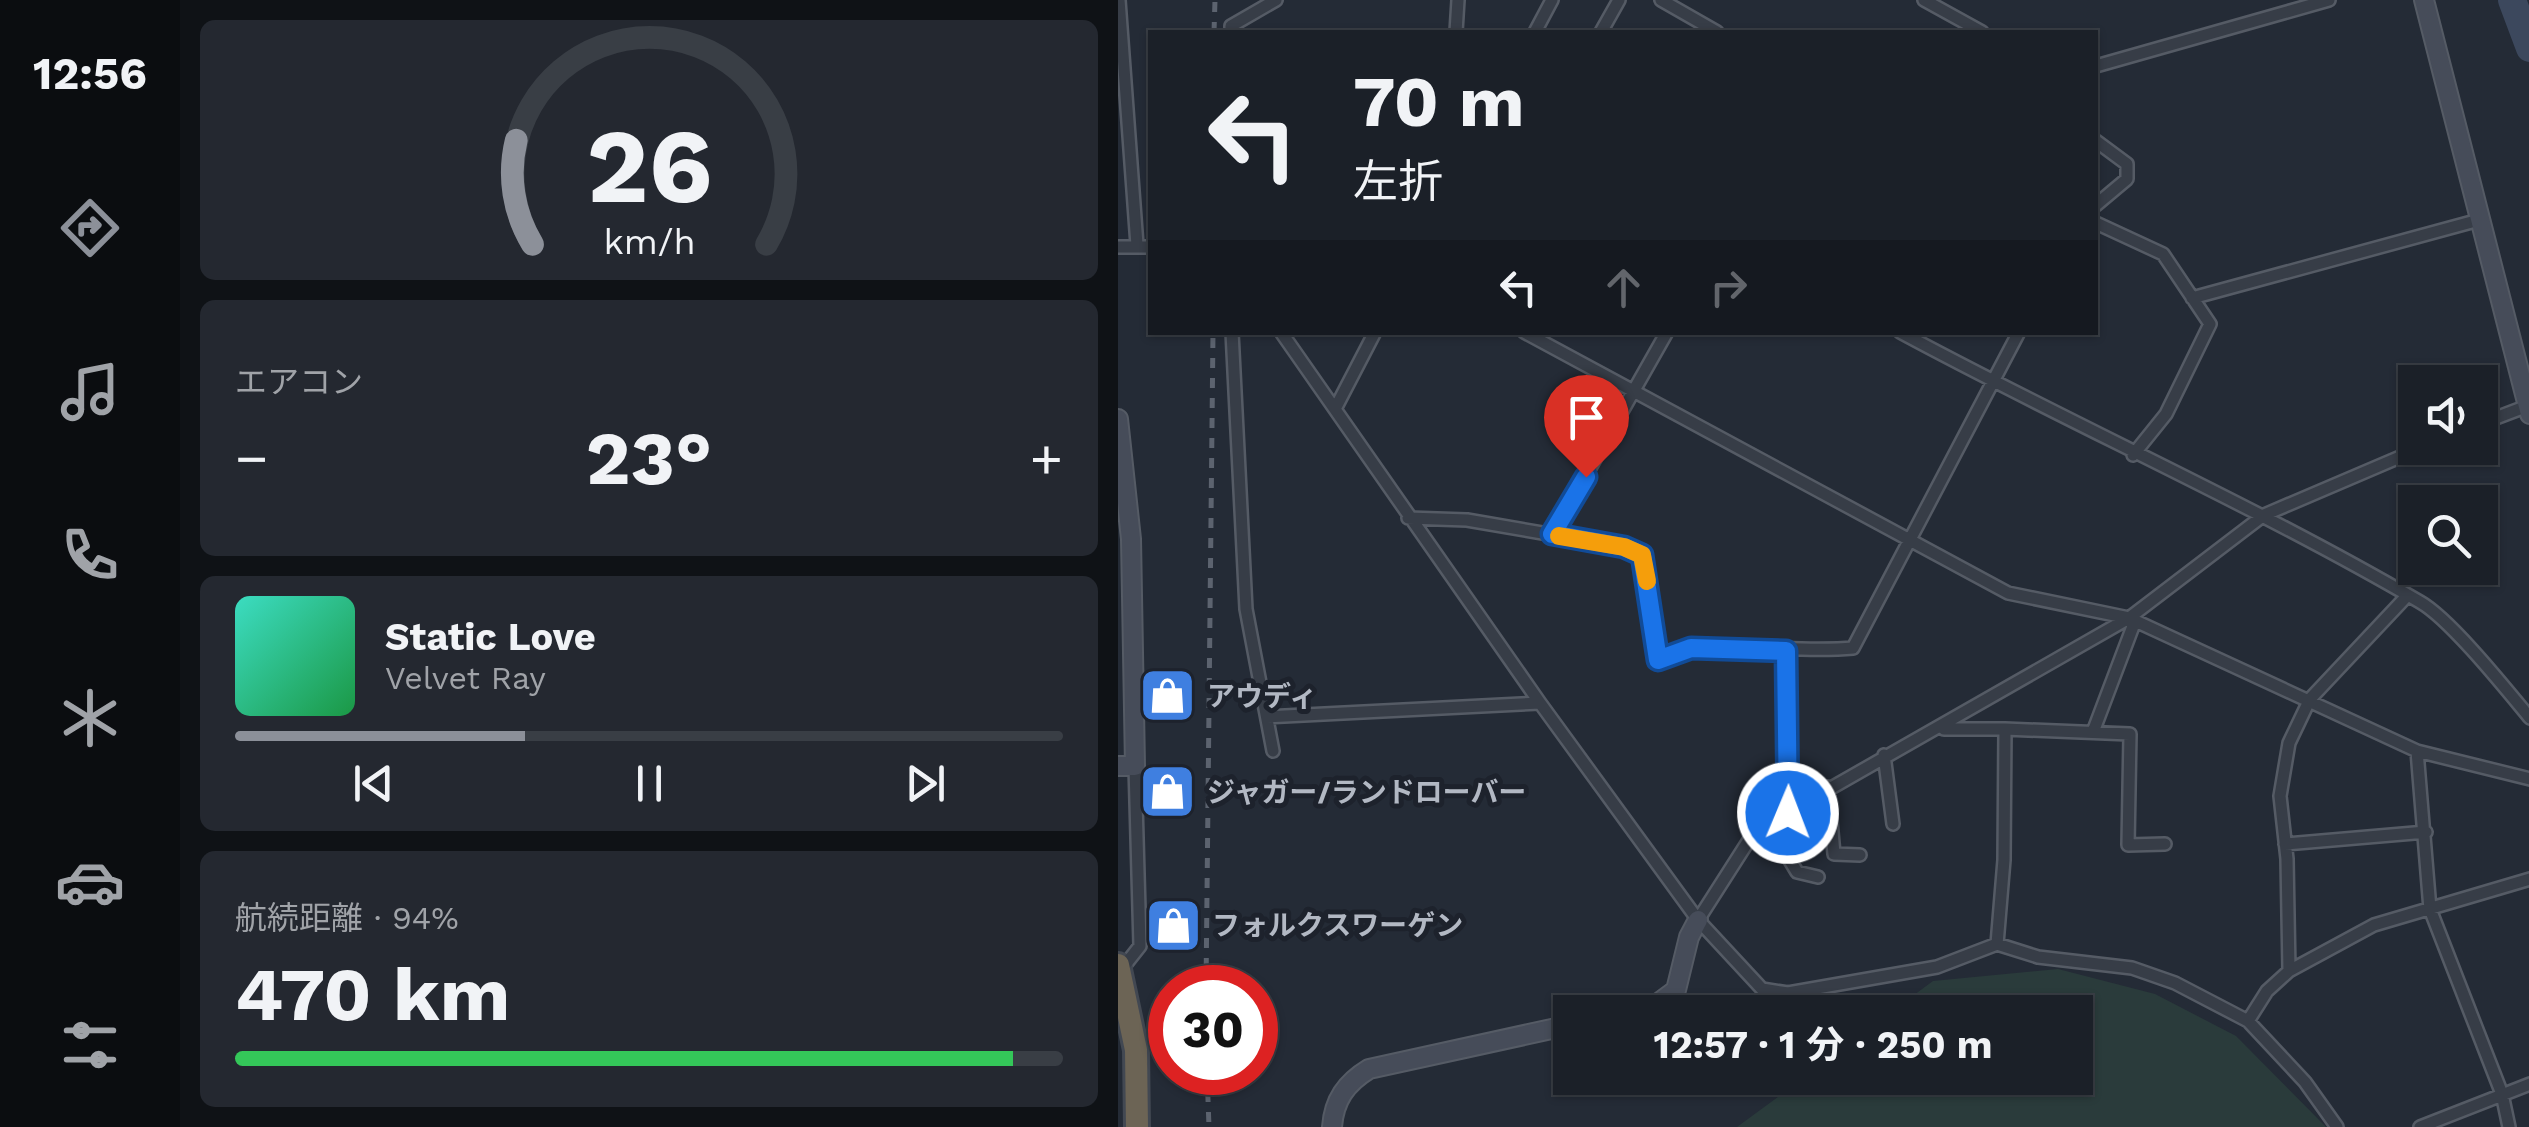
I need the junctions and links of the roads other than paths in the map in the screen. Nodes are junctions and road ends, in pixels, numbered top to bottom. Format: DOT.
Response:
graph roads {
  1 [pos="1119,0"];
  2 [pos="1276,0"];
  3 [pos="1458,0"];
  4 [pos="1552,0"];
  5 [pos="1619,0"];
  6 [pos="1661,0"];
  7 [pos="1924,0"];
  8 [pos="2329,0"];
  9 [pos="2424,0"];
  10 [pos="1232,30"];
  11 [pos="1456,30"];
  12 [pos="1536,30"];
  13 [pos="1602,30"];
  14 [pos="1713,30"];
  15 [pos="1978,30"];
  16 [pos="2098,65"];
  17 [pos="2098,142"];
  18 [pos="2098,203"];
  19 [pos="2480,220"];
  20 [pos="2098,224"];
  21 [pos="1136,245"];
  22 [pos="1118,247"];
  23 [pos="1148,247"];
  24 [pos="2192,298"];
  25 [pos="1232,335"];
  26 [pos="1283,335"];
  27 [pos="1373,335"];
  28 [pos="1530,335"];
  29 [pos="1665,335"];
  30 [pos="1906,335"];
  31 [pos="2017,335"];
  32 [pos="1992,382"];
  33 [pos="1636,390"];
  34 [pos="2529,408"];
  35 [pos="1335,409"];
  36 [pos="1118,418"];
  37 [pos="2498,418"];
  38 [pos="2133,455"];
  39 [pos="2398,458"];
  40 [pos="1123,514"];
  41 [pos="2264,515"];
  42 [pos="1408,518"];
  43 [pos="1552,534"];
  44 [pos="1908,537"];
  45 [pos="1124,542"];
  46 [pos="2406,597"];
  47 [pos="2132,619"];
  48 [pos="1786,651"];
  49 [pos="2310,699"];
  50 [pos="1540,703"];
  51 [pos="1266,717"];
  52 [pos="2530,718"];
  53 [pos="1940,729"];
  54 [pos="2005,729"];
  55 [pos="2093,732"];
  56 [pos="2417,750"];
  57 [pos="1273,751"];
  58 [pos="1884,756"];
  59 [pos="1127,766"];
  60 [pos="2530,779"];
  61 [pos="1828,787"];
  62 [pos="1788,813"];
  63 [pos="1768,824"];
  64 [pos="1893,824"];
  65 [pos="2426,832"];
  66 [pos="2165,844"];
  67 [pos="2285,844"];
  68 [pos="1860,855"];
  69 [pos="1818,876"];
  70 [pos="2530,879"];
  71 [pos="2430,909"];
  72 [pos="1698,920"];
  73 [pos="1997,944"];
  74 [pos="1119,968"];
  75 [pos="2289,971"];
  76 [pos="1669,995"];
  77 [pos="2248,1021"];
  78 [pos="1553,1028"];
  79 [pos="2530,1084"];
  80 [pos="2502,1094"];
  81 [pos="1136,1127"];
  82 [pos="1332,1127"];
  83 [pos="2337,1127"];
  84 [pos="2420,1127"];
  85 [pos="2510,1127"];
  1 -- 21 [label="street"];
  2 -- 10 [label="street"];
  3 -- 11 [label="street"];
  4 -- 12 [label="street"];
  5 -- 13 [label="street"];
  6 -- 14 [label="street"];
  7 -- 15 [label="street"];
  8 -- 16 [label="street"];
  9 -- 19 [label="street"];
  17 -- 18 [label="street"];
  19 -- 24 [label="street"];
  19 -- 34 [label="street"];
  20 -- 24 [label="street"];
  21 -- 22 [label="street"];
  21 -- 23 [label="street"];
  24 -- 38 [label="street"];
  25 -- 51 [label="street"];
  26 -- 35 [label="street"];
  27 -- 35 [label="street"];
  28 -- 33 [label="street"];
  29 -- 33 [label="street"];
  30 -- 32 [label="street"];
  31 -- 32 [label="street"];
  32 -- 38 [label="street"];
  32 -- 44 [label="street"];
  33 -- 43 [label="street"];
  33 -- 44 [label="street"];
  34 -- 37 [label="street"];
  35 -- 42 [label="street"];
  36 -- 40 [label="street"];
  38 -- 41 [label="street"];
  39 -- 41 [label="street"];
  40 -- 45 [label="street"];
  41 -- 46 [label="street"];
  41 -- 47 [label="street"];
  42 -- 43 [label="street"];
  42 -- 50 [label="street"];
  43 -- 48 [label="street"];
  44 -- 47 [label="street"];
  44 -- 48 [label="street"];
  45 -- 59 [label="street"];
  46 -- 49 [label="street"];
  46 -- 52 [label="street"];
  47 -- 49 [label="street"];
  47 -- 53 [label="street"];
  47 -- 55 [label="street"];
  48 -- 62 [label="street"];
  49 -- 56 [label="street"];
  49 -- 67 [label="street"];
  50 -- 51 [label="street"];
  50 -- 72 [label="street"];
  51 -- 57 [label="street"];
  53 -- 54 [label="street"];
  53 -- 58 [label="street"];
  54 -- 55 [label="street"];
  54 -- 73 [label="street"];
  55 -- 66 [label="street"];
  56 -- 60 [label="street"];
  56 -- 65 [label="street"];
  58 -- 61 [label="street"];
  58 -- 64 [label="street"];
  59 -- 74 [label="street"];
  61 -- 62 [label="street"];
  61 -- 68 [label="street"];
  62 -- 63 [label="street"];
  63 -- 69 [label="street"];
  63 -- 72 [label="street"];
  65 -- 67 [label="street"];
  65 -- 71 [label="street"];
  67 -- 75 [label="street"];
  70 -- 71 [label="street"];
  71 -- 75 [label="street"];
  71 -- 80 [label="street"];
  72 -- 73 [label="street"];
  72 -- 76 [label="street"];
  73 -- 77 [label="street"];
  74 -- 81 [label="highway"];
  75 -- 77 [label="street"];
  77 -- 83 [label="street"];
  78 -- 82 [label="street"];
  79 -- 80 [label="street"];
  80 -- 84 [label="street"];
  80 -- 85 [label="street"];
}
